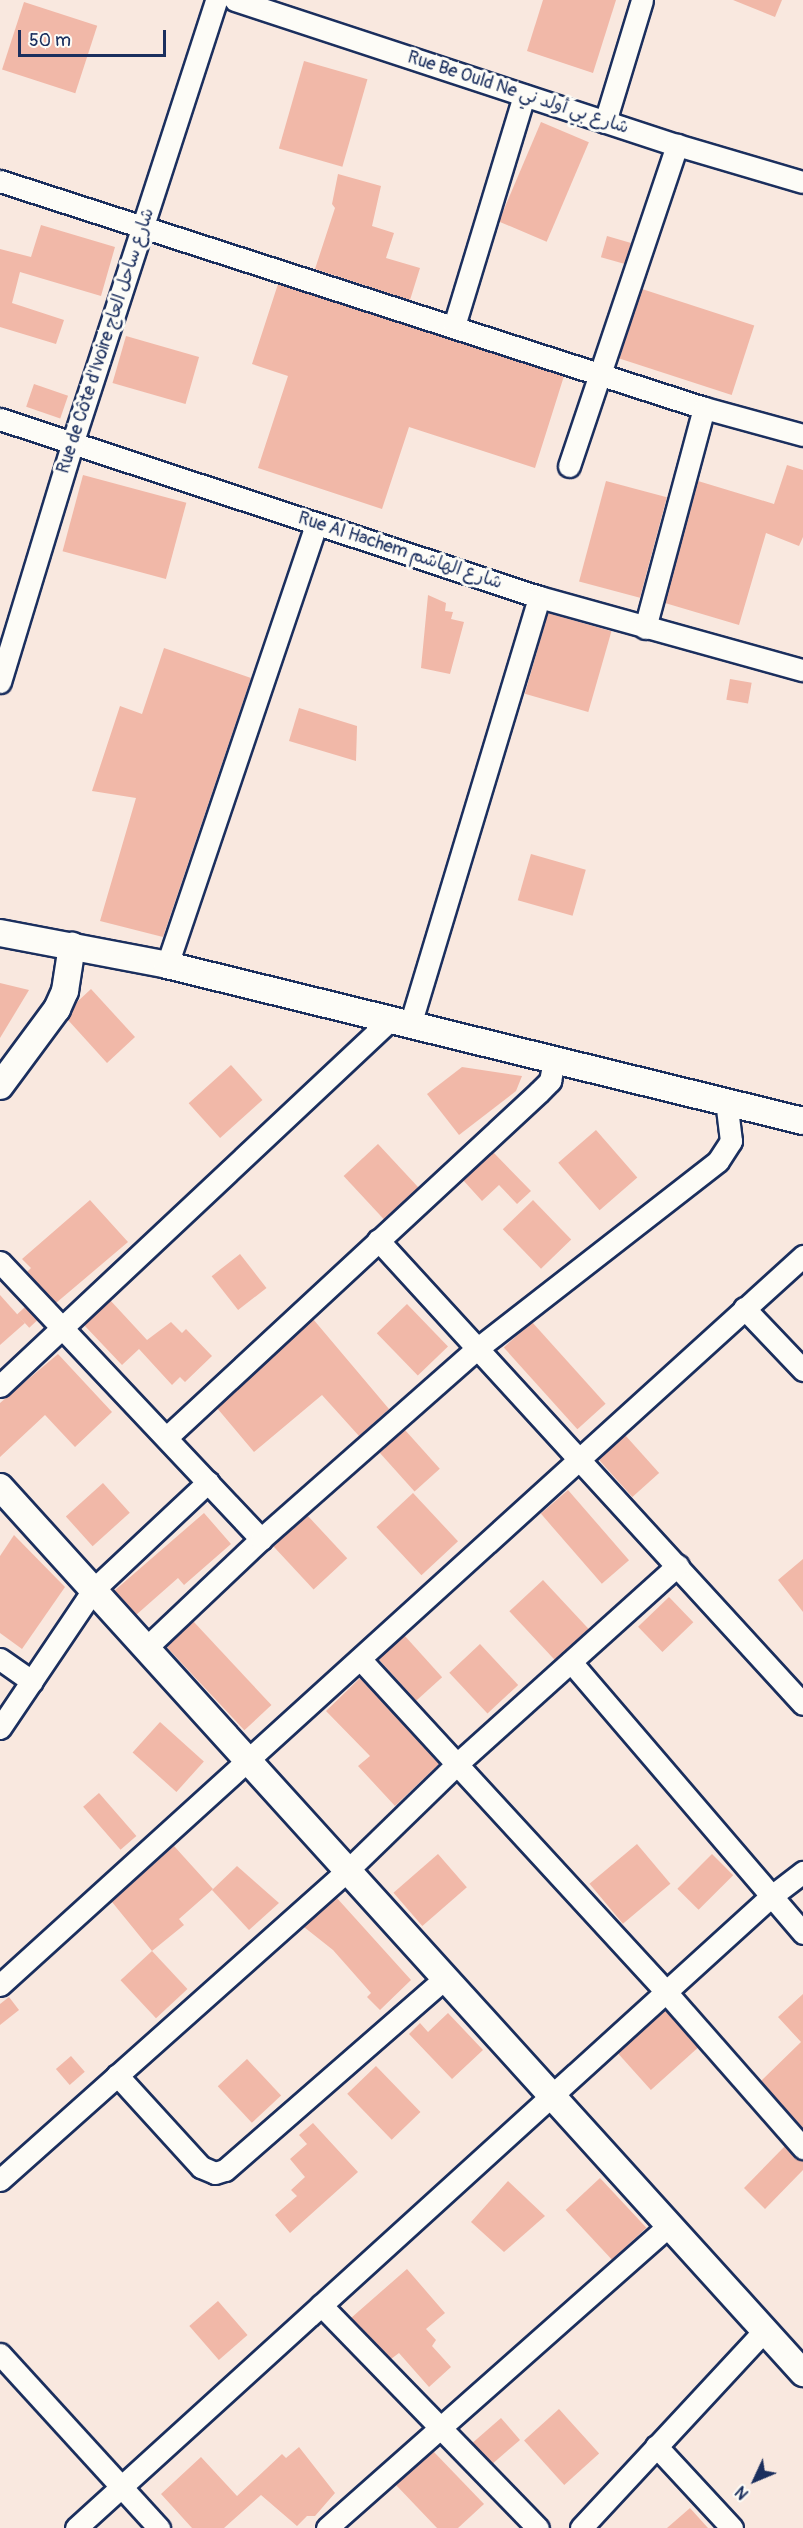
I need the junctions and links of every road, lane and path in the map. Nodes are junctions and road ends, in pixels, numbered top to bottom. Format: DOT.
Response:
graph roads {
  1 [pos="216,0"];
  2 [pos="235,0"];
  3 [pos="642,0"];
  4 [pos="524,95"];
  5 [pos="605,122"];
  6 [pos="677,146"];
  7 [pos="0,182"];
  8 [pos="803,182"];
  9 [pos="143,228"];
  10 [pos="454,327"];
  11 [pos="601,373"];
  12 [pos="704,408"];
  13 [pos="0,419"];
  14 [pos="803,435"];
  15 [pos="73,441"];
  16 [pos="569,466"];
  17 [pos="316,524"];
  18 [pos="539,597"];
  19 [pos="645,628"];
  20 [pos="803,670"];
  21 [pos="0,682"];
  22 [pos="0,933"];
  23 [pos="72,946"];
  24 [pos="166,965"];
  25 [pos="400,1022"];
  26 [pos="554,1060"];
  27 [pos="0,1086"];
  28 [pos="726,1102"];
  29 [pos="803,1121"];
  30 [pos="378,1240"];
  31 [pos="803,1256"];
  32 [pos="0,1262"];
  33 [pos="744,1308"];
  34 [pos="62,1329"];
  35 [pos="478,1348"];
  36 [pos="803,1370"];
  37 [pos="0,1386"];
  38 [pos="166,1437"];
  39 [pos="578,1457"];
  40 [pos="208,1482"];
  41 [pos="0,1487"];
  42 [pos="261,1539"];
  43 [pos="678,1565"];
  44 [pos="93,1590"];
  45 [pos="146,1648"];
  46 [pos="0,1659"];
  47 [pos="361,1660"];
  48 [pos="571,1662"];
  49 [pos="32,1681"];
  50 [pos="803,1704"];
  51 [pos="0,1728"];
  52 [pos="248,1761"];
  53 [pos="457,1764"];
  54 [pos="347,1870"];
  55 [pos="803,1872"];
  56 [pos="769,1898"];
  57 [pos="803,1933"];
  58 [pos="445,1978"];
  59 [pos="0,1985"];
  60 [pos="666,1992"];
  61 [pos="117,2075"];
  62 [pos="551,2096"];
  63 [pos="803,2148"];
  64 [pos="0,2180"];
  65 [pos="668,2226"];
  66 [pos="321,2305"];
  67 [pos="765,2330"];
  68 [pos="4,2367"];
  69 [pos="803,2373"];
  70 [pos="438,2426"];
  71 [pos="656,2446"];
  72 [pos="121,2487"];
  73 [pos="76,2528"];
  74 [pos="159,2528"];
  75 [pos="327,2528"];
  76 [pos="538,2528"];
  77 [pos="581,2528"];
  78 [pos="732,2528"];
  1 -- 9 [label="street, Rue de Côte d'Ivoire شارع ساحل العاج"];
  2 -- 4 [label="street, Rue Be Ould Ne شارع بي أولد ني"];
  3 -- 5 [label="street"];
  4 -- 5 [label="street, Rue Be Ould Ne شارع بي أولد ني"];
  4 -- 10 [label="street"];
  5 -- 6 [label="street, Rue Be Ould Ne شارع بي أولد ني"];
  6 -- 8 [label="street, Rue Be Ould Ne شارع بي أولد ني"];
  6 -- 11 [label="street"];
  7 -- 9 [label="street"];
  9 -- 10 [label="street"];
  9 -- 15 [label="street, Rue de Côte d'Ivoire شارع ساحل العاج"];
  10 -- 11 [label="street"];
  11 -- 12 [label="street"];
  11 -- 16 [label="street"];
  12 -- 14 [label="street"];
  12 -- 19 [label="street"];
  13 -- 15 [label="street, Rue Al Hachem شارع الهاشم"];
  15 -- 17 [label="street, Rue Al Hachem شارع الهاشم"];
  15 -- 21 [label="street, Rue de Côte d'Ivoire شارع ساحل العاج"];
  17 -- 18 [label="street, Rue Al Hachem شارع الهاشم"];
  17 -- 24 [label="street"];
  18 -- 19 [label="street, Rue Al Hachem شارع الهاشم"];
  18 -- 25 [label="street"];
  19 -- 20 [label="street, Rue Al Hachem شارع الهاشم"];
  22 -- 23 [label="street"];
  23 -- 24 [label="street"];
  23 -- 27 [label="street"];
  24 -- 25 [label="street"];
  25 -- 26 [label="street"];
  25 -- 34 [label="street"];
  26 -- 28 [label="street"];
  26 -- 30 [label="street"];
  28 -- 29 [label="street"];
  28 -- 35 [label="street"];
  30 -- 35 [label="street"];
  30 -- 38 [label="street"];
  31 -- 33 [label="street"];
  32 -- 34 [label="street"];
  33 -- 36 [label="street"];
  33 -- 39 [label="street"];
  34 -- 37 [label="street"];
  34 -- 38 [label="street"];
  35 -- 39 [label="street"];
  35 -- 42 [label="street"];
  38 -- 40 [label="street"];
  39 -- 43 [label="street"];
  39 -- 47 [label="street"];
  40 -- 42 [label="street"];
  40 -- 44 [label="street"];
  41 -- 44 [label="street"];
  42 -- 45 [label="street"];
  43 -- 48 [label="street"];
  43 -- 50 [label="street"];
  44 -- 45 [label="street"];
  44 -- 49 [label="street"];
  45 -- 52 [label="street"];
  46 -- 49 [label="street"];
  47 -- 52 [label="street"];
  47 -- 53 [label="street"];
  48 -- 53 [label="street"];
  48 -- 56 [label="street"];
  49 -- 51 [label="street"];
  52 -- 54 [label="street"];
  52 -- 59 [label="street"];
  53 -- 54 [label="street"];
  53 -- 60 [label="street"];
  54 -- 58 [label="street"];
  54 -- 61 [label="street"];
  55 -- 56 [label="street"];
  56 -- 57 [label="street"];
  56 -- 60 [label="street"];
  58 -- 61 [label="street"];
  58 -- 62 [label="street"];
  60 -- 62 [label="street"];
  60 -- 63 [label="street"];
  61 -- 64 [label="street"];
  62 -- 65 [label="street"];
  62 -- 66 [label="street"];
  65 -- 67 [label="street"];
  65 -- 70 [label="street"];
  66 -- 70 [label="street"];
  66 -- 72 [label="street"];
  67 -- 69 [label="street"];
  67 -- 71 [label="street"];
  68 -- 72 [label="street"];
  70 -- 75 [label="street"];
  70 -- 76 [label="street"];
  71 -- 77 [label="street"];
  71 -- 78 [label="street"];
  72 -- 73 [label="street"];
  72 -- 74 [label="street"];
}
